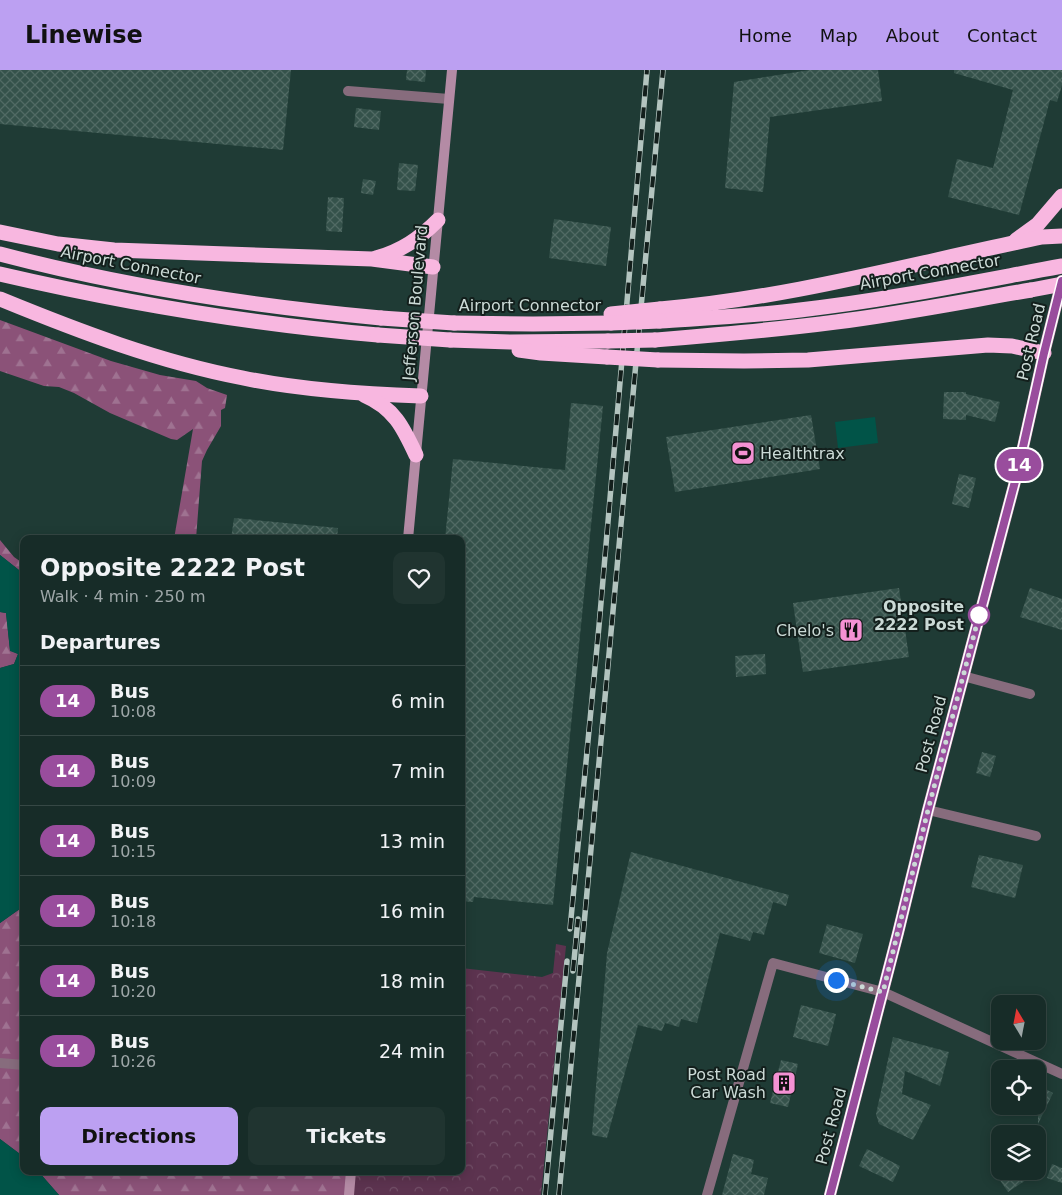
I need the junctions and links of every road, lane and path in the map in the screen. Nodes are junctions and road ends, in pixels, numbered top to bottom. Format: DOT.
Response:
graph roads {
  1 [pos="452,70"];
  2 [pos="348,91"];
  3 [pos="449,98"];
  4 [pos="1062,196"];
  5 [pos="438,220"];
  6 [pos="0,232"];
  7 [pos="1062,236"];
  8 [pos="1011,243"];
  9 [pos="0,254"];
  10 [pos="372,259"];
  11 [pos="1062,266"];
  12 [pos="433,267"];
  13 [pos="0,274"];
  14 [pos="1062,282"];
  15 [pos="0,299"];
  16 [pos="660,315"];
  17 [pos="457,340"];
  18 [pos="1044,353"];
  19 [pos="361,393"];
  20 [pos="421,396"];
  21 [pos="416,455"];
  22 [pos="408,535"];
  23 [pos="963,676"];
  24 [pos="1030,694"];
  25 [pos="928,810"];
  26 [pos="1036,836"];
  27 [pos="883,992"];
  28 [pos="0,1063"];
  29 [pos="20,1065"];
  30 [pos="1062,1074"];
  31 [pos="351,1175"];
  32 [pos="349,1195"];
  33 [pos="707,1195"];
  34 [pos="830,1195"];
  1 -- 3 [label="main road, Jefferson Boulevard"];
  2 -- 3 [label="street"];
  3 -- 5 [label="main road, Jefferson Boulevard"];
  4 -- 8 [label="highway"];
  5 -- 10 [label="highway"];
  5 -- 12 [label="main road, Jefferson Boulevard"];
  6 -- 10 [label="highway"];
  7 -- 8 [label="highway"];
  8 -- 16 [label="highway"];
  9 -- 16 [label="highway, Airport Connector, bridge"];
  10 -- 12 [label="highway"];
  11 -- 16 [label="highway, Airport Connector"];
  12 -- 20 [label="main road, Jefferson Boulevard"];
  13 -- 17 [label="highway, bridge"];
  14 -- 17 [label="highway, bridge"];
  14 -- 18 [label="main road, Post Road"];
  15 -- 19 [label="highway"];
  17 -- 18 [label="highway, bridge"];
  18 -- 23 [label="main road, Post Road"];
  19 -- 20 [label="highway"];
  19 -- 21 [label="highway"];
  20 -- 21 [label="main road, Jefferson Boulevard"];
  21 -- 22 [label="main road, Jefferson Boulevard"];
  23 -- 24 [label="street"];
  23 -- 25 [label="main road, Post Road"];
  25 -- 26 [label="street"];
  25 -- 27 [label="main road, Post Road"];
  27 -- 30 [label="street"];
  27 -- 33 [label="street"];
  27 -- 34 [label="main road, Post Road"];
  28 -- 29 [label="street"];
  31 -- 32 [label="main road"];
}
